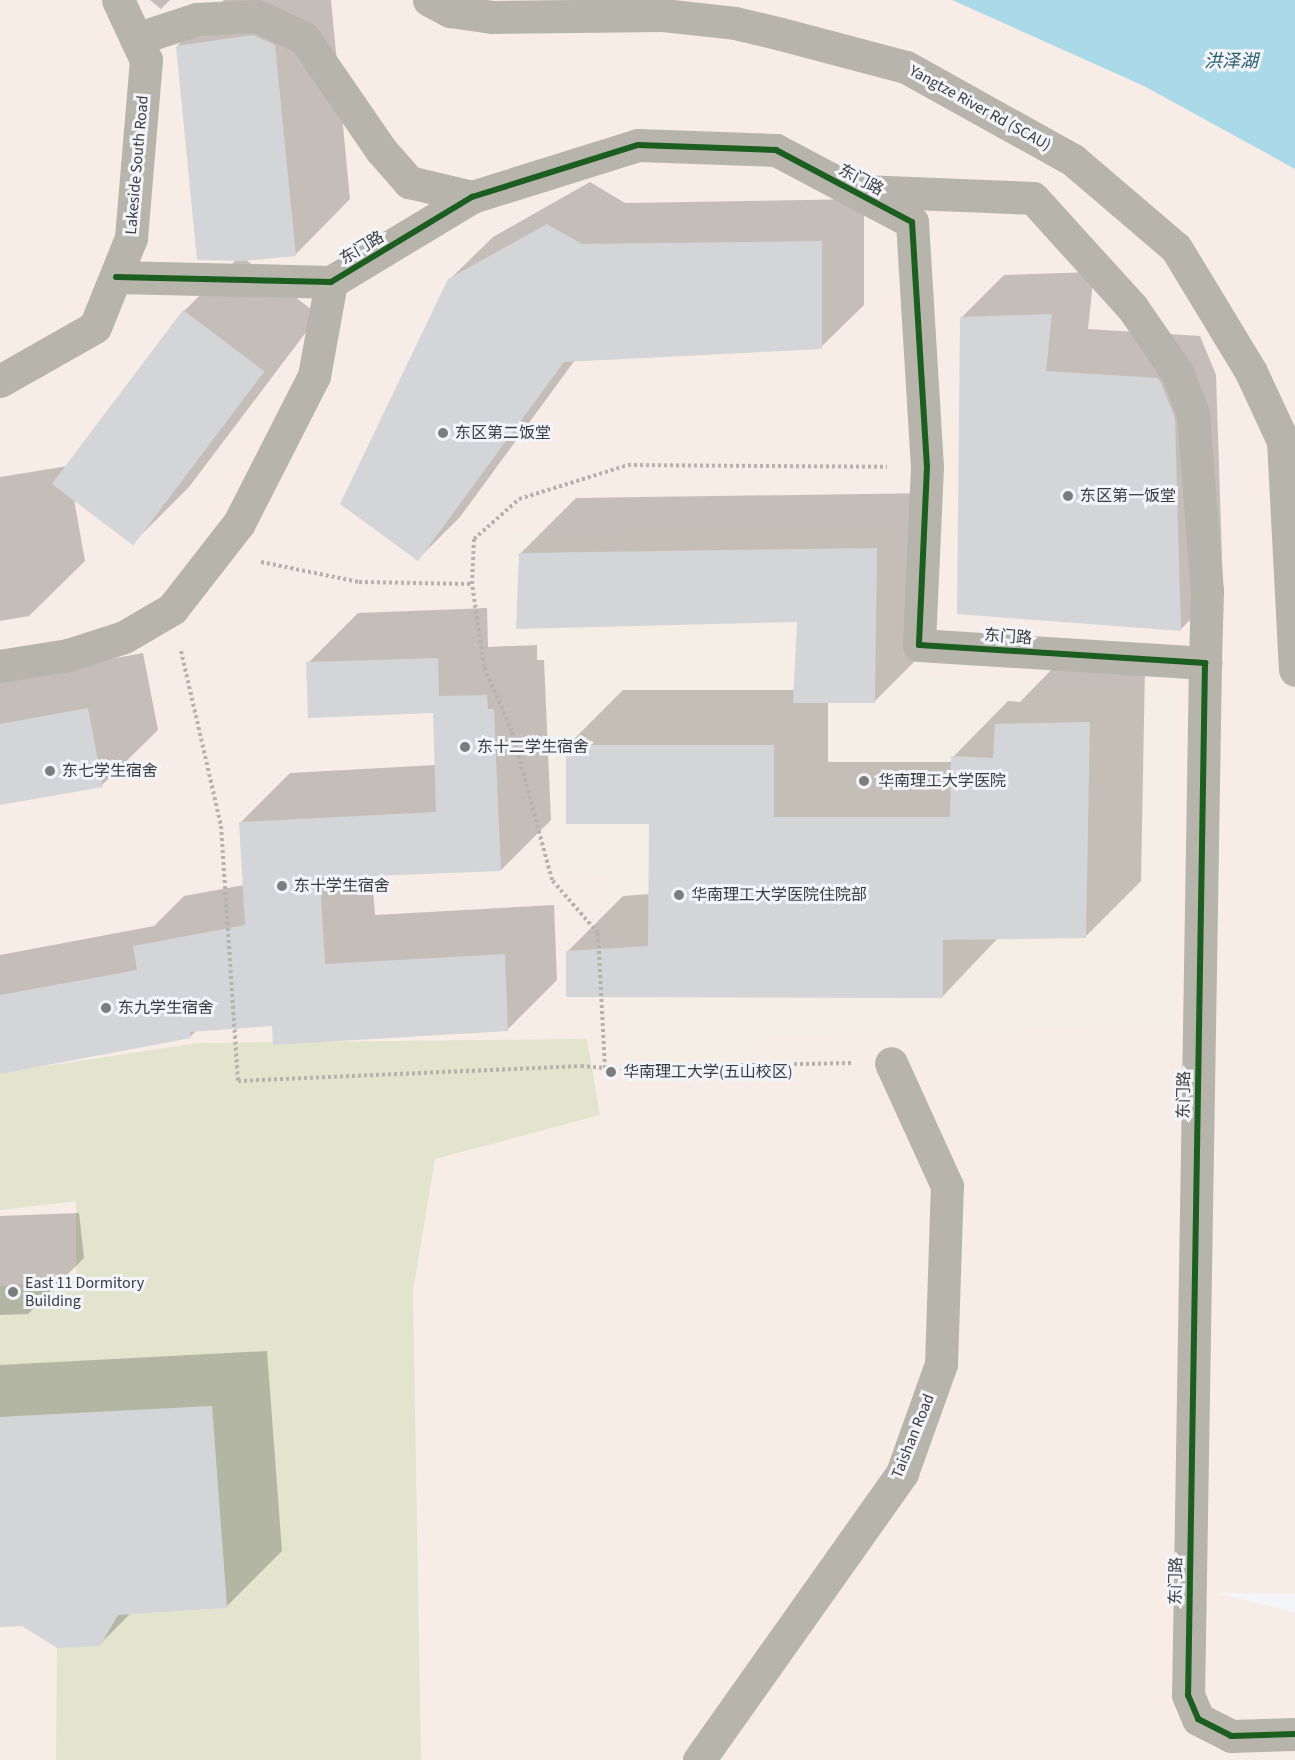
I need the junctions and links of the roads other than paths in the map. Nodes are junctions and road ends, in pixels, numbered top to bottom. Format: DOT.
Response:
graph roads {
  1 [pos="118,0"];
  2 [pos="429,0"];
  3 [pos="136,39"];
  4 [pos="854,191"];
  5 [pos="472,197"];
  6 [pos="116,277"];
  7 [pos="331,282"];
  8 [pos="0,381"];
  9 [pos="1289,438"];
  10 [pos="1205,663"];
  11 [pos="0,666"];
  12 [pos="1295,670"];
  13 [pos="891,1063"];
  14 [pos="1295,1734"];
  15 [pos="699,1760"];
  1 -- 3 [label="street, Lakeside South Road"];
  2 -- 9 [label="street, Yangtze River Rd (SCAU)"];
  3 -- 5 [label="street"];
  3 -- 6 [label="street, Lakeside South Road"];
  4 -- 5 [label="street, 东门路"];
  4 -- 10 [label="street"];
  4 -- 10 [label="street, 东门路"];
  5 -- 7 [label="street, 东门路"];
  6 -- 7 [label="street, 东门路"];
  6 -- 8 [label="street, Lakeside South Road"];
  7 -- 11 [label="street"];
  9 -- 12 [label="street"];
  10 -- 14 [label="street, 东门路"];
  13 -- 15 [label="street, Taishan Road"];
}
